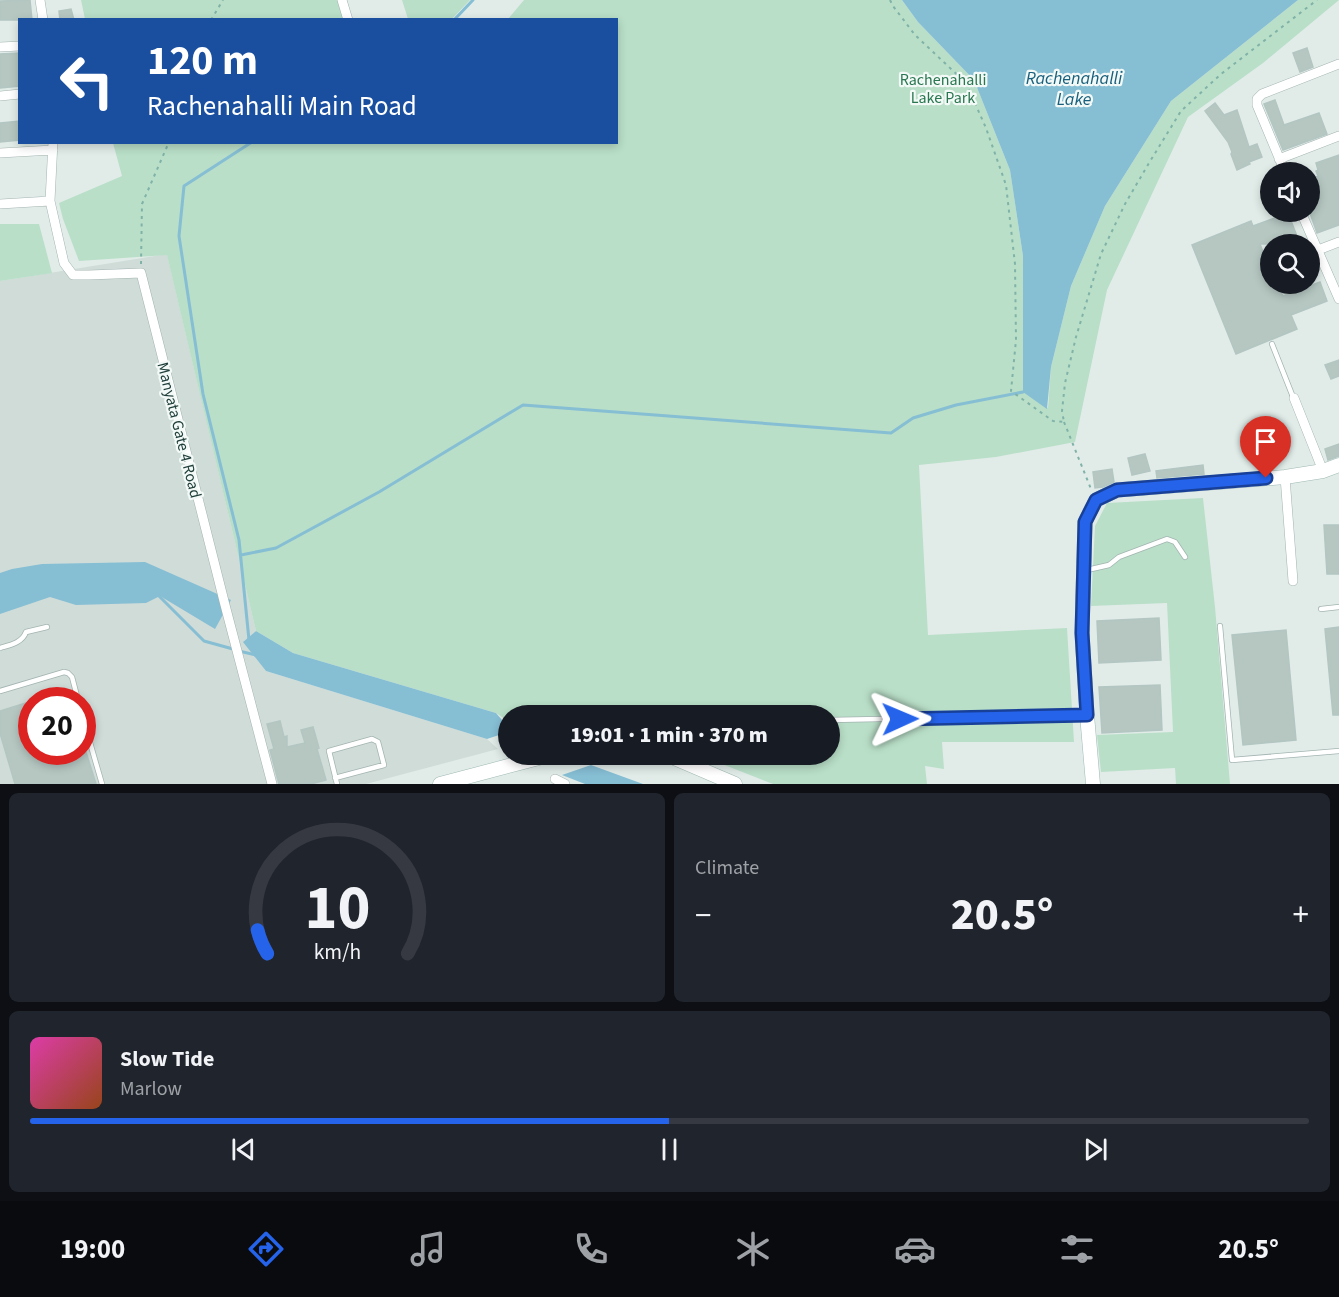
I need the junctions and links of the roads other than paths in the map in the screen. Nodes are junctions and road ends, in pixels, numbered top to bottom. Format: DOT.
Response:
graph roads {
  1 [pos="40,0"];
  2 [pos="342,0"];
  3 [pos="43,18"];
  4 [pos="347,18"];
  5 [pos="18,46"];
  6 [pos="0,47"];
  7 [pos="1339,64"];
  8 [pos="18,94"];
  9 [pos="0,96"];
  10 [pos="1339,136"];
  11 [pos="53,146"];
  12 [pos="0,153"];
  13 [pos="1280,159"];
  14 [pos="1281,162"];
  15 [pos="50,201"];
  16 [pos="0,204"];
  17 [pos="1339,242"];
  18 [pos="1320,249"];
  19 [pos="1320,255"];
  20 [pos="1339,299"];
  21 [pos="1272,344"];
  22 [pos="1294,398"];
  23 [pos="1339,465"];
  24 [pos="1323,471"];
  25 [pos="1285,477"];
  26 [pos="1185,557"];
  27 [pos="1084,570"];
  28 [pos="1293,581"];
  29 [pos="1339,607"];
  30 [pos="1321,609"];
  31 [pos="1220,626"];
  32 [pos="47,627"];
  33 [pos="0,648"];
  34 [pos="75,687"];
  35 [pos="0,691"];
  36 [pos="1087,715"];
  37 [pos="840,720"];
  38 [pos="1339,751"];
  39 [pos="96,763"];
  40 [pos="513,765"];
  41 [pos="691,765"];
  42 [pos="335,778"];
  43 [pos="555,782"];
  44 [pos="102,784"];
  45 [pos="272,784"];
  46 [pos="337,784"];
  47 [pos="440,784"];
  48 [pos="565,784"];
  49 [pos="735,784"];
  50 [pos="1093,784"];
  1 -- 3 [label="street"];
  2 -- 4 [label="street"];
  5 -- 6 [label="street"];
  7 -- 13 [label="street"];
  8 -- 9 [label="street"];
  10 -- 13 [label="street"];
  11 -- 12 [label="street"];
  11 -- 15 [label="street"];
  13 -- 14 [label="street"];
  15 -- 16 [label="street"];
  15 -- 45 [label="street, Manyata Gate 4 Road"];
  17 -- 18 [label="street"];
  19 -- 20 [label="street"];
  21 -- 22 [label="lane"];
  22 -- 24 [label="street"];
  23 -- 24 [label="street"];
  24 -- 25 [label="street"];
  25 -- 27 [label="street"];
  25 -- 28 [label="street"];
  26 -- 27 [label="lane"];
  27 -- 36 [label="street"];
  29 -- 30 [label="lane"];
  31 -- 38 [label="lane"];
  32 -- 33 [label="lane"];
  34 -- 35 [label="lane"];
  36 -- 37 [label="lane"];
  36 -- 50 [label="street"];
  39 -- 44 [label="lane"];
  40 -- 47 [label="street"];
  41 -- 49 [label="street"];
  42 -- 42 [label="lane"];
  42 -- 46 [label="lane"];
  43 -- 48 [label="street"];
}
